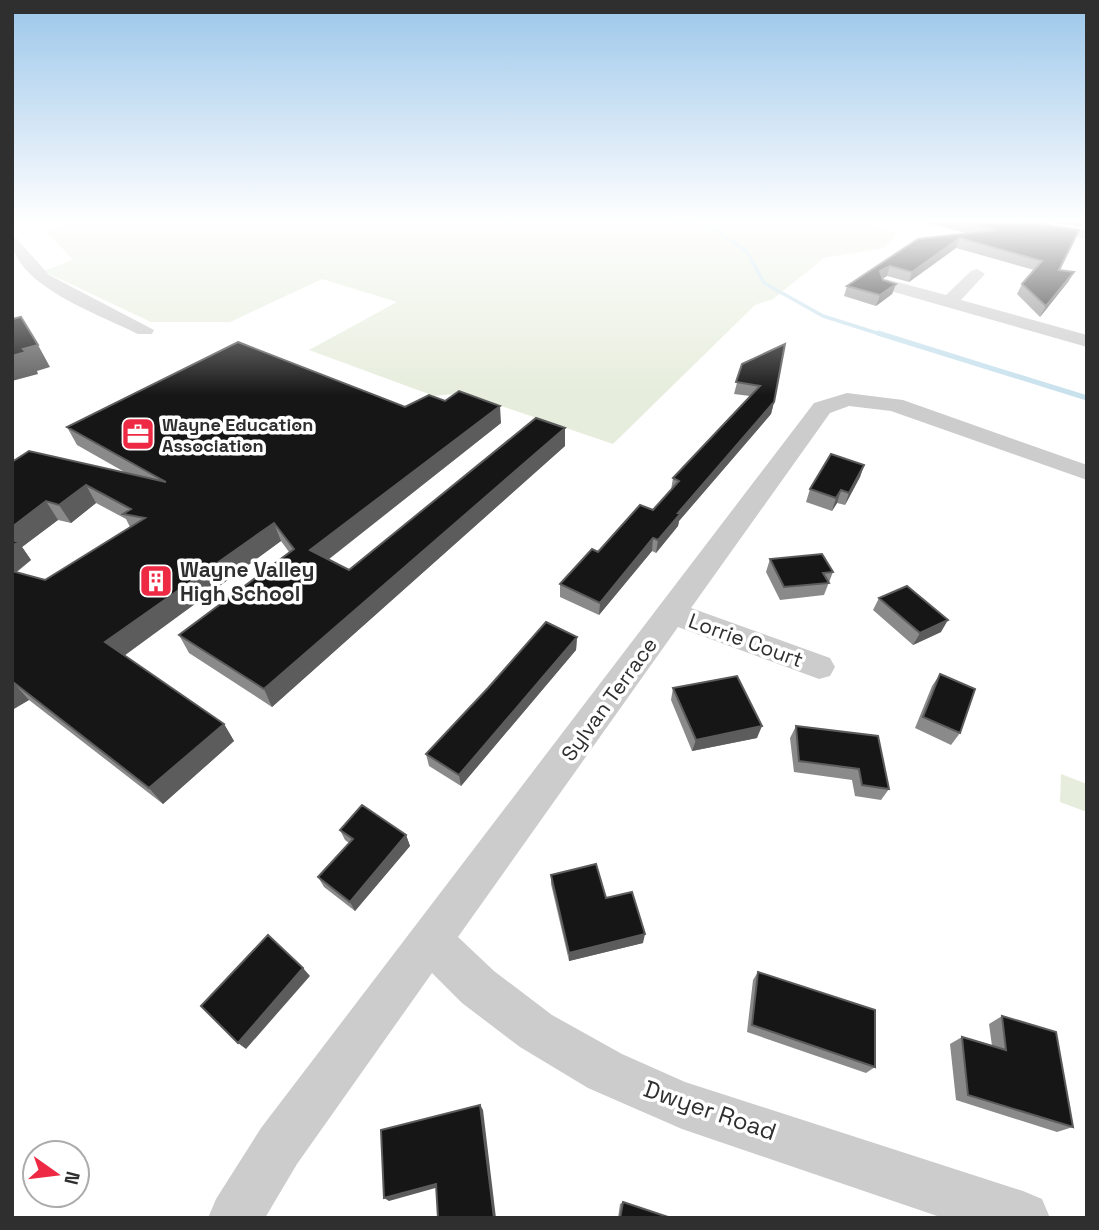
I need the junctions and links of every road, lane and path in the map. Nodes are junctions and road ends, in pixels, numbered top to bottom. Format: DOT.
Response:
graph roads {
  1 [pos="46,280"];
  2 [pos="971,280"];
  3 [pos="886,284"];
  4 [pos="949,302"];
  5 [pos="145,330"];
  6 [pos="1087,341"];
  7 [pos="1087,473"];
  8 [pos="673,613"];
  9 [pos="818,667"];
  10 [pos="430,940"];
  11 [pos="234,1218"];
  12 [pos="1023,1218"];
  1 -- 5 [label="street"];
  2 -- 4 [label="street"];
  3 -- 4 [label="street"];
  4 -- 6 [label="street"];
  7 -- 8 [label="street, Sylvan Terrace"];
  8 -- 9 [label="street, Lorrie Court"];
  8 -- 10 [label="street, Sylvan Terrace"];
  10 -- 11 [label="street, Sylvan Terrace"];
  10 -- 12 [label="street, Dwyer Road"];
}
